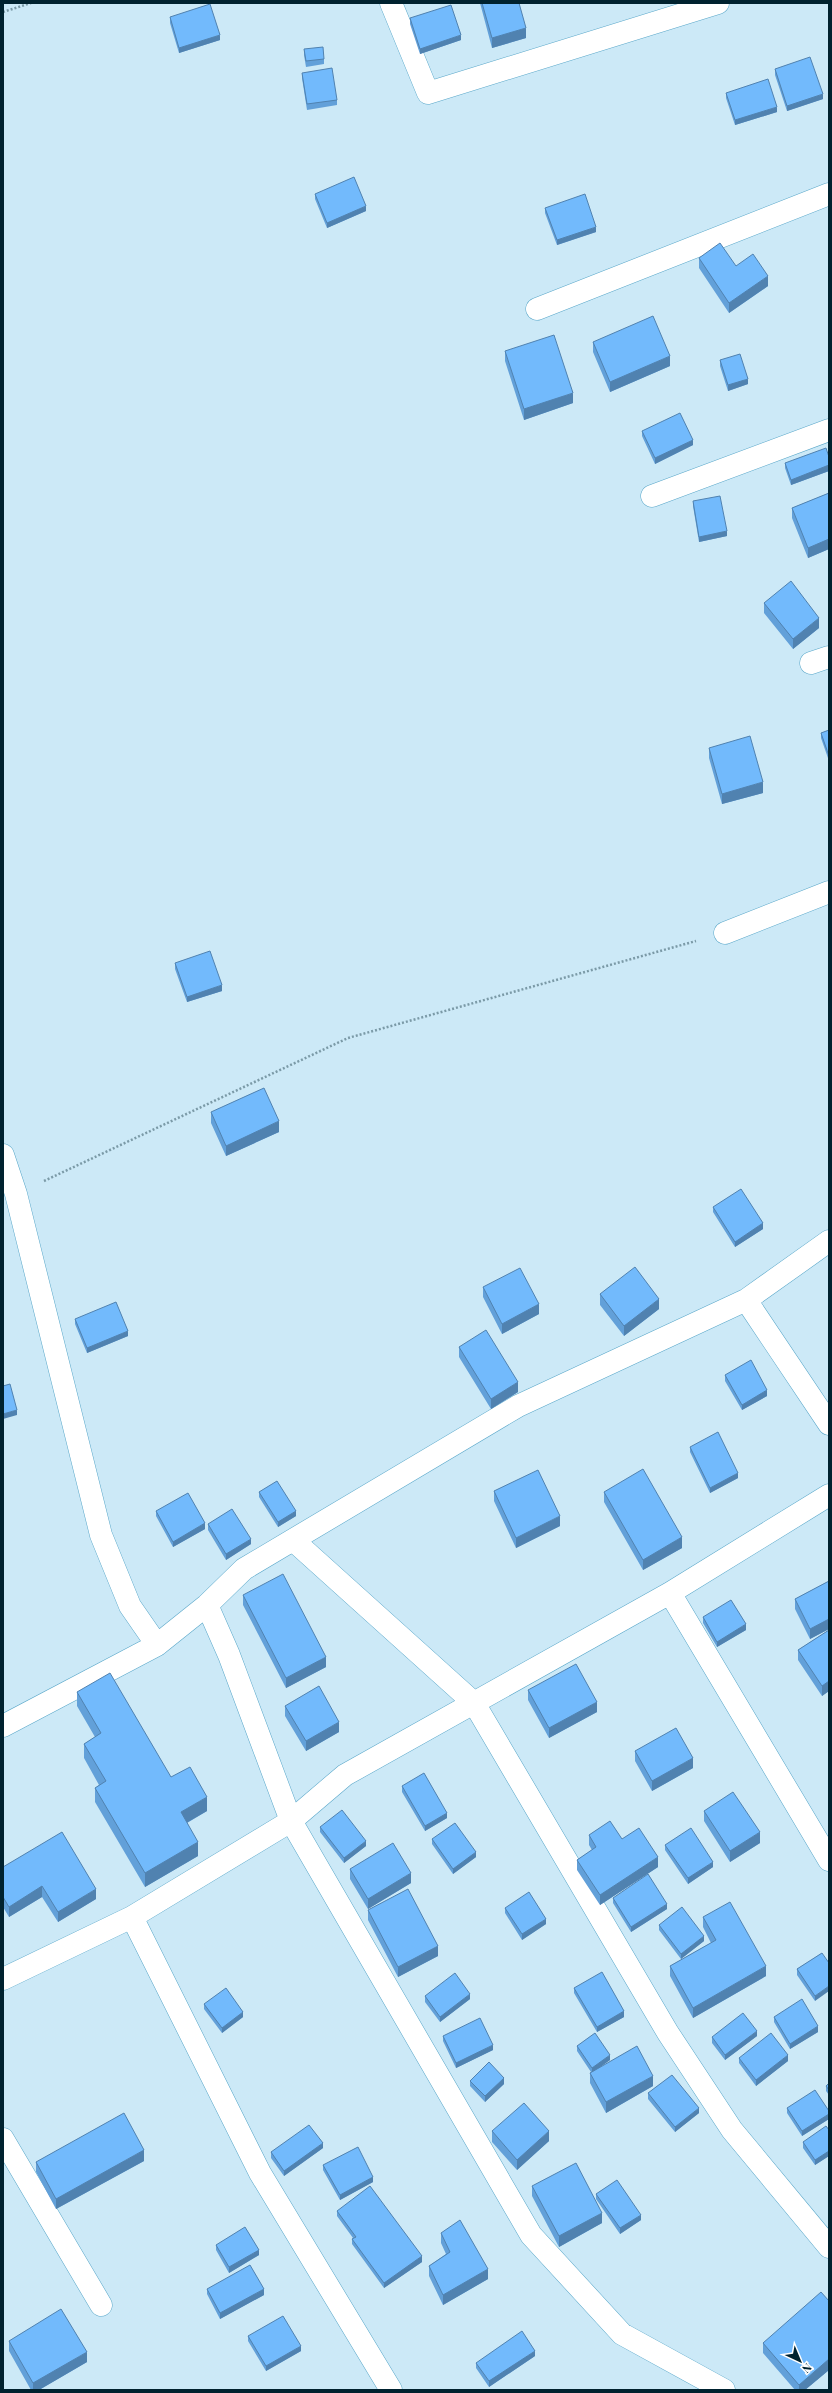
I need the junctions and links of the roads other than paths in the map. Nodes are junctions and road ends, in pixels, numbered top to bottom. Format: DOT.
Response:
graph roads {
  1 [pos="391,3"];
  2 [pos="718,3"];
  3 [pos="829,194"];
  4 [pos="537,309"];
  5 [pos="829,430"];
  6 [pos="652,496"];
  7 [pos="829,892"];
  8 [pos="725,933"];
  9 [pos="3,1155"];
  10 [pos="10,1198"];
  11 [pos="829,1241"];
  12 [pos="746,1300"];
  13 [pos="829,1424"];
  14 [pos="829,1495"];
  15 [pos="293,1540"];
  16 [pos="670,1593"];
  17 [pos="208,1604"];
  18 [pos="157,1645"];
  19 [pos="474,1703"];
  20 [pos="3,1726"];
  21 [pos="291,1821"];
  22 [pos="829,1860"];
  23 [pos="132,1917"];
  24 [pos="3,1979"];
  25 [pos="3,2139"];
  26 [pos="829,2247"];
  27 [pos="101,2305"];
  28 [pos="391,2390"];
  29 [pos="724,2390"];
  1 -- 2 [label="street"];
  3 -- 4 [label="street"];
  5 -- 6 [label="street"];
  7 -- 8 [label="street"];
  9 -- 10 [label="street"];
  10 -- 18 [label="street"];
  11 -- 12 [label="street"];
  12 -- 13 [label="street"];
  12 -- 15 [label="street"];
  14 -- 16 [label="street"];
  15 -- 17 [label="street"];
  15 -- 19 [label="street"];
  16 -- 19 [label="street"];
  16 -- 22 [label="street"];
  17 -- 18 [label="street"];
  17 -- 21 [label="street"];
  18 -- 20 [label="street"];
  19 -- 21 [label="street"];
  19 -- 26 [label="street"];
  21 -- 23 [label="street"];
  21 -- 29 [label="street"];
  23 -- 24 [label="street"];
  23 -- 28 [label="street"];
  25 -- 27 [label="street"];
}
